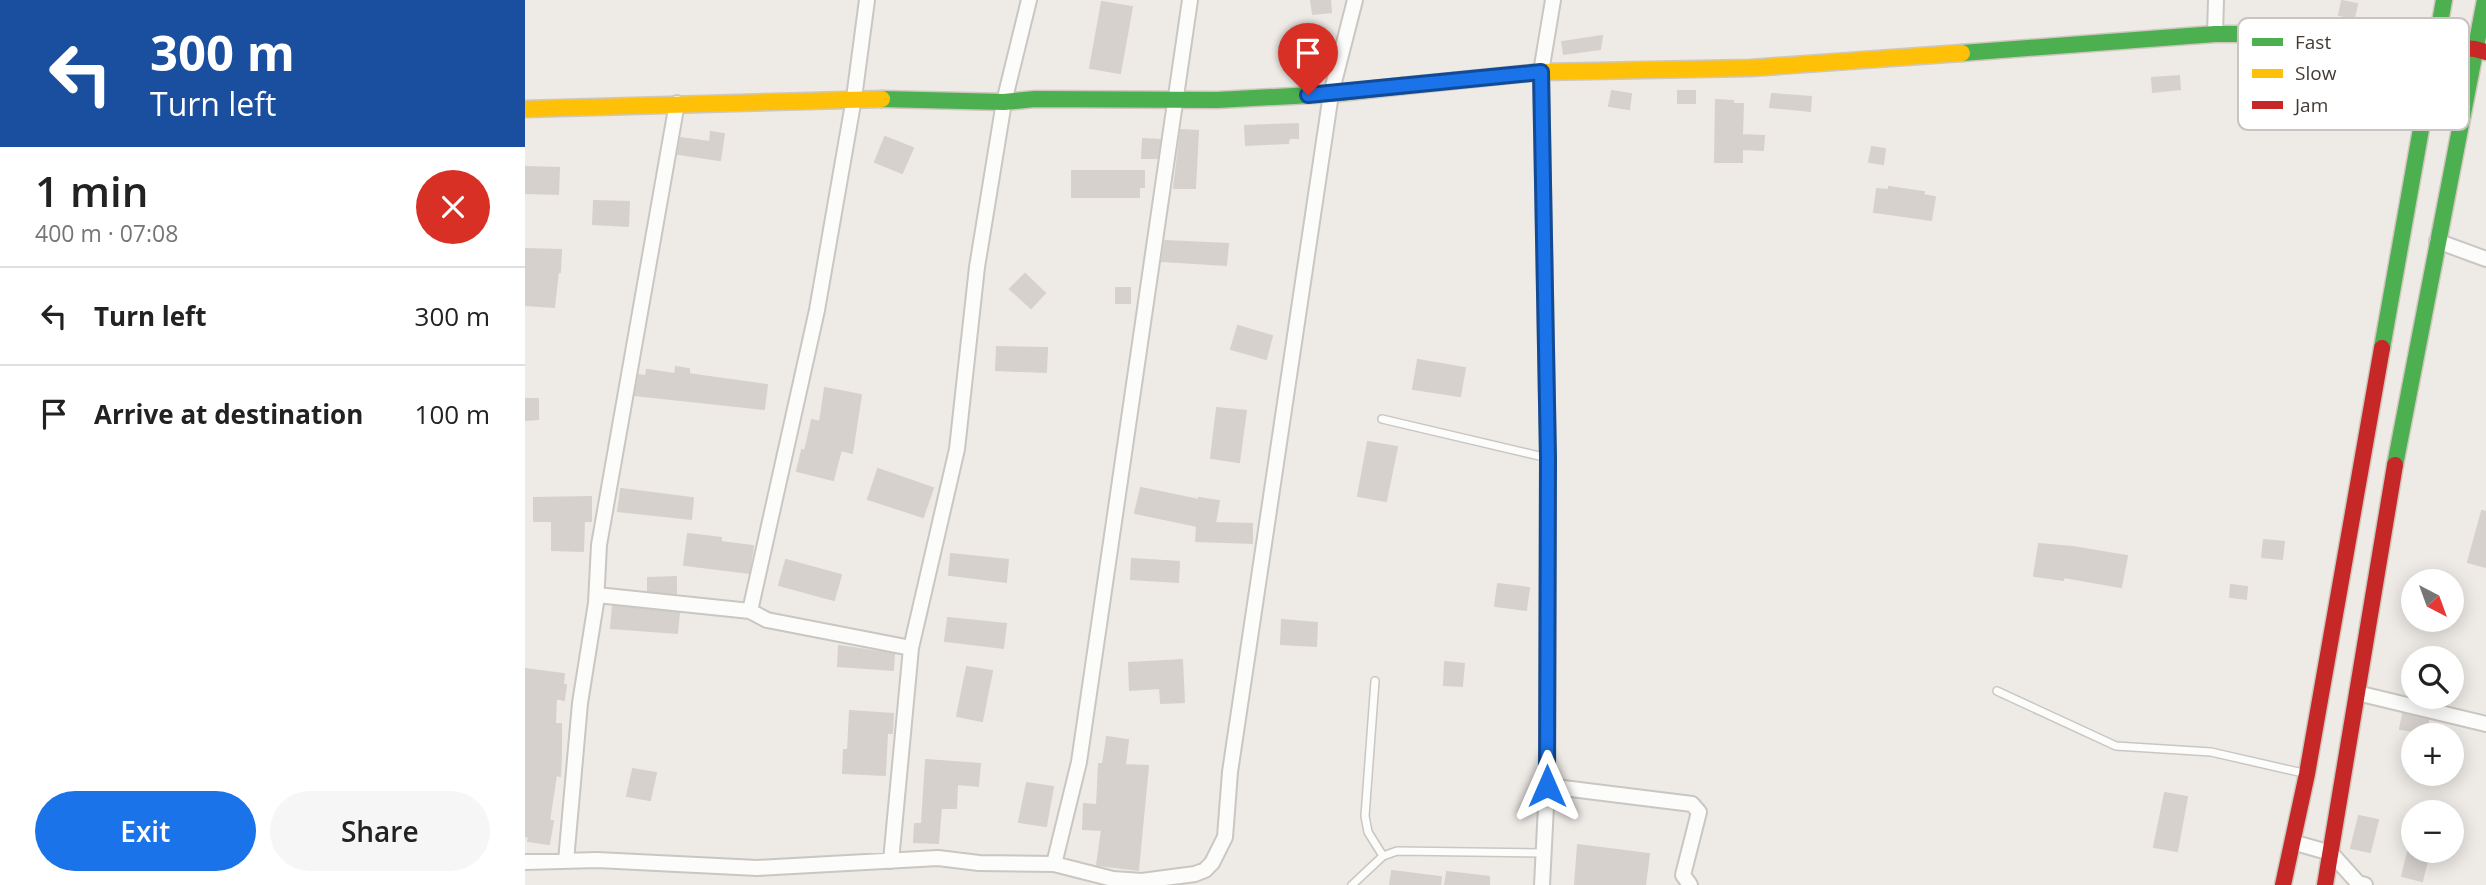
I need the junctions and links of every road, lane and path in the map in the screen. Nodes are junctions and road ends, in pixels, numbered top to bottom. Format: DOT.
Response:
graph roads {
  1 [pos="867,0"];
  2 [pos="1029,0"];
  3 [pos="1190,0"];
  4 [pos="1355,0"];
  5 [pos="1553,0"];
  6 [pos="2216,0"];
  7 [pos="2444,0"];
  8 [pos="2485,0"];
  9 [pos="2440,18"];
  10 [pos="2215,34"];
  11 [pos="2238,34"];
  12 [pos="2481,50"];
  13 [pos="1541,72"];
  14 [pos="1331,94"];
  15 [pos="854,98"];
  16 [pos="1175,99"];
  17 [pos="1004,102"];
  18 [pos="2469,102"];
  19 [pos="677,103"];
  20 [pos="525,109"];
  21 [pos="2420,130"];
  22 [pos="2463,130"];
  23 [pos="2437,241"];
  24 [pos="2486,259"];
  25 [pos="1383,419"];
  26 [pos="1548,458"];
  27 [pos="597,595"];
  28 [pos="750,611"];
  29 [pos="911,648"];
  30 [pos="1375,681"];
  31 [pos="1997,691"];
  32 [pos="2357,693"];
  33 [pos="2486,724"];
  34 [pos="2307,774"];
  35 [pos="1547,786"];
  36 [pos="2292,842"];
  37 [pos="2331,852"];
  38 [pos="1543,853"];
  39 [pos="1383,856"];
  40 [pos="566,860"];
  41 [pos="891,861"];
  42 [pos="525,862"];
  43 [pos="1054,864"];
  44 [pos="1352,885"];
  45 [pos="1542,885"];
  46 [pos="1690,885"];
  47 [pos="2283,885"];
  48 [pos="2325,885"];
  49 [pos="2365,885"];
  1 -- 15 [label="street"];
  2 -- 17 [label="street"];
  3 -- 16 [label="street"];
  4 -- 14 [label="street"];
  5 -- 13 [label="street"];
  6 -- 10 [label="street"];
  7 -- 9 [label="main road"];
  8 -- 12 [label="main road"];
  10 -- 11 [label="main road"];
  10 -- 13 [label="main road"];
  12 -- 18 [label="main road"];
  13 -- 14 [label="main road"];
  13 -- 26 [label="street"];
  14 -- 16 [label="main road"];
  14 -- 43 [label="street"];
  15 -- 17 [label="main road"];
  15 -- 19 [label="main road"];
  15 -- 28 [label="street"];
  16 -- 17 [label="main road"];
  16 -- 43 [label="street"];
  17 -- 29 [label="street"];
  19 -- 20 [label="main road"];
  19 -- 27 [label="street"];
  21 -- 34 [label="main road"];
  22 -- 23 [label="main road"];
  23 -- 24 [label="street"];
  23 -- 32 [label="main road"];
  25 -- 26 [label="lane"];
  26 -- 35 [label="street"];
  27 -- 28 [label="street"];
  27 -- 40 [label="street"];
  28 -- 29 [label="street"];
  29 -- 41 [label="street"];
  30 -- 39 [label="lane"];
  31 -- 34 [label="lane"];
  32 -- 33 [label="street"];
  32 -- 37 [label="main road"];
  34 -- 36 [label="main road"];
  35 -- 38 [label="street"];
  35 -- 46 [label="street"];
  36 -- 37 [label="street"];
  36 -- 47 [label="main road"];
  37 -- 48 [label="main road"];
  37 -- 49 [label="street"];
  38 -- 39 [label="lane"];
  38 -- 45 [label="street"];
  39 -- 44 [label="lane"];
  40 -- 41 [label="street"];
  40 -- 42 [label="street"];
  41 -- 43 [label="street"];
}
